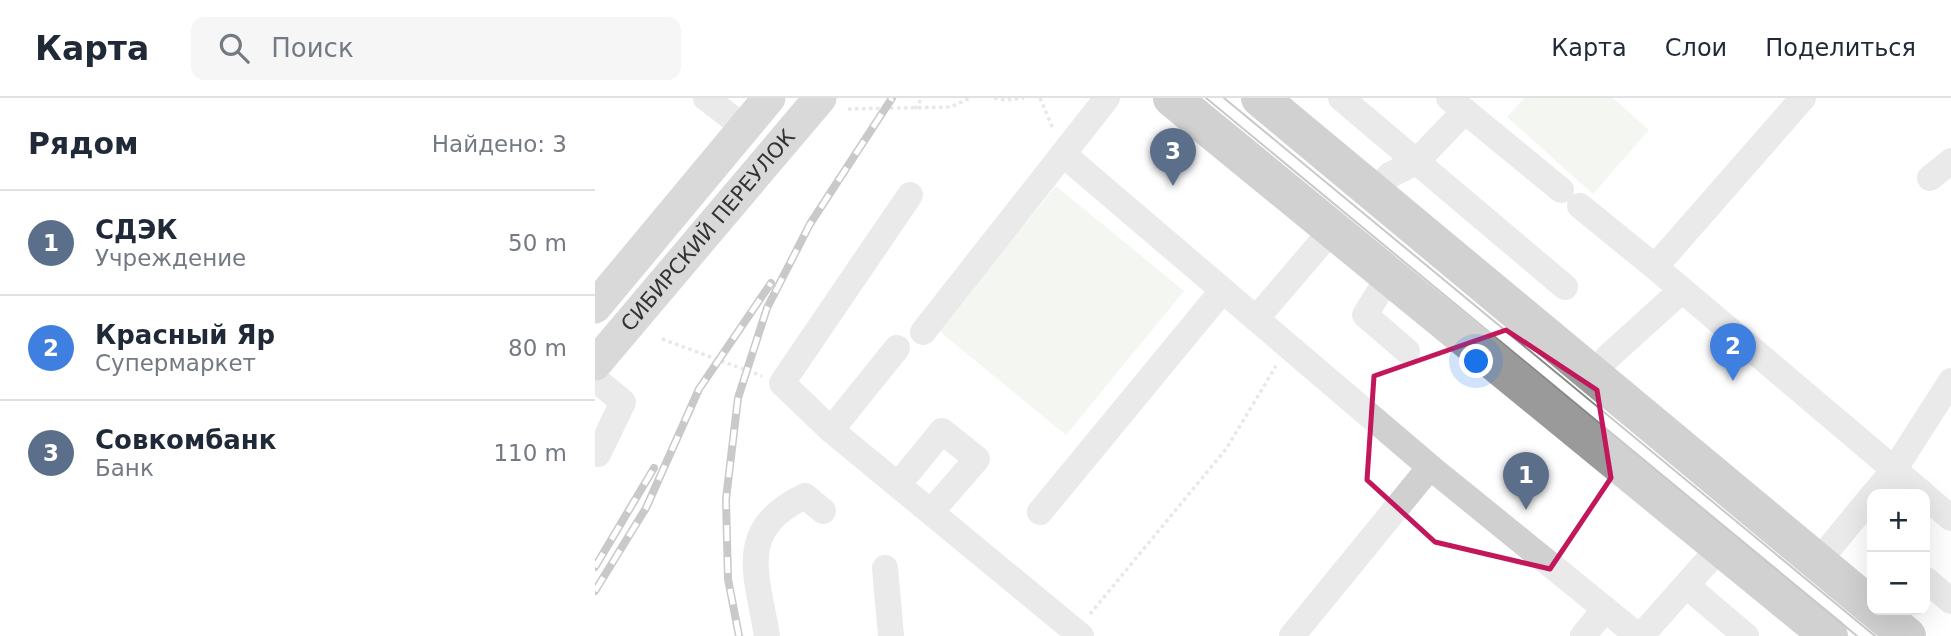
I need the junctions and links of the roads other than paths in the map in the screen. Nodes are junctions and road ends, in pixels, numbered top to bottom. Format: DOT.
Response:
graph roads {
  1 [pos="706,98"];
  2 [pos="769,98"];
  3 [pos="1107,98"];
  4 [pos="1172,98"];
  5 [pos="1260,98"];
  6 [pos="1341,98"];
  7 [pos="1803,98"];
  8 [pos="834,104"];
  9 [pos="1457,104"];
  10 [pos="745,128"];
  11 [pos="1063,154"];
  12 [pos="1951,161"];
  13 [pos="1416,162"];
  14 [pos="1930,178"];
  15 [pos="1374,193"];
  16 [pos="910,195"];
  17 [pos="1332,230"];
  18 [pos="1655,267"];
  19 [pos="1389,276"];
  20 [pos="1565,287"];
  21 [pos="1682,290"];
  22 [pos="1222,291"];
  23 [pos="595,307"];
  24 [pos="1256,319"];
  25 [pos="923,332"];
  26 [pos="897,348"];
  27 [pos="1407,351"];
  28 [pos="595,365"];
  29 [pos="1594,373"];
  30 [pos="595,379"];
  31 [pos="1951,381"];
  32 [pos="831,430"];
  33 [pos="598,454"];
  34 [pos="1430,467"];
  35 [pos="1894,470"];
  36 [pos="898,485"];
  37 [pos="1878,489"];
  38 [pos="1917,489"];
  39 [pos="1930,500"];
  40 [pos="823,511"];
  41 [pos="931,512"];
  42 [pos="1040,512"];
  43 [pos="1951,518"];
  44 [pos="1863,528"];
  45 [pos="1721,546"];
  46 [pos="1818,562"];
  47 [pos="885,568"];
  48 [pos="1930,583"];
  49 [pos="1687,586"];
  50 [pos="1951,601"];
  51 [pos="1867,602"];
  52 [pos="1605,609"];
  53 [pos="1882,615"];
  54 [pos="1079,634"];
  55 [pos="767,636"];
  56 [pos="891,636"];
  57 [pos="1292,636"];
  58 [pos="1583,636"];
  59 [pos="1639,636"];
  60 [pos="1746,636"];
  61 [pos="1829,636"];
  62 [pos="1907,636"];
  1 -- 10 [label="lane"];
  2 -- 10 [label="main road, СИБИРСКИЙ ПЕРЕУЛОК"];
  3 -- 11 [label="lane"];
  4 -- 17 [label="highway"];
  5 -- 15 [label="highway"];
  6 -- 13 [label="lane"];
  7 -- 18 [label="lane"];
  8 -- 28 [label="main road, СИБИРСКИЙ ПЕРЕУЛОК"];
  9 -- 13 [label="lane"];
  9 -- 18 [label="lane"];
  10 -- 23 [label="main road, СИБИРСКИЙ ПЕРЕУЛОК"];
  11 -- 22 [label="lane"];
  11 -- 25 [label="lane"];
  12 -- 14 [label="lane"];
  13 -- 15 [label="lane"];
  13 -- 20 [label="lane"];
  15 -- 29 [label="highway"];
  16 -- 32 [label="lane"];
  17 -- 19 [label="highway"];
  17 -- 24 [label="lane"];
  18 -- 21 [label="lane"];
  19 -- 27 [label="lane"];
  19 -- 45 [label="highway"];
  21 -- 29 [label="lane"];
  21 -- 35 [label="lane"];
  22 -- 24 [label="lane"];
  22 -- 42 [label="lane"];
  24 -- 34 [label="lane"];
  26 -- 32 [label="lane"];
  29 -- 46 [label="highway"];
  30 -- 33 [label="lane"];
  31 -- 35 [label="lane"];
  32 -- 36 [label="lane"];
  34 -- 52 [label="lane"];
  34 -- 57 [label="lane"];
  35 -- 37 [label="lane"];
  35 -- 38 [label="lane"];
  36 -- 41 [label="lane"];
  36 -- 41 [label="lane"];
  39 -- 43 [label="lane"];
  40 -- 55 [label="lane"];
  41 -- 54 [label="lane"];
  44 -- 46 [label="lane"];
  45 -- 49 [label="lane"];
  45 -- 61 [label="highway"];
  46 -- 51 [label="highway"];
  47 -- 56 [label="lane"];
  48 -- 50 [label="lane"];
  49 -- 59 [label="lane"];
  49 -- 60 [label="lane"];
  52 -- 58 [label="lane"];
  52 -- 59 [label="lane"];
  53 -- 62 [label="highway"];
}
